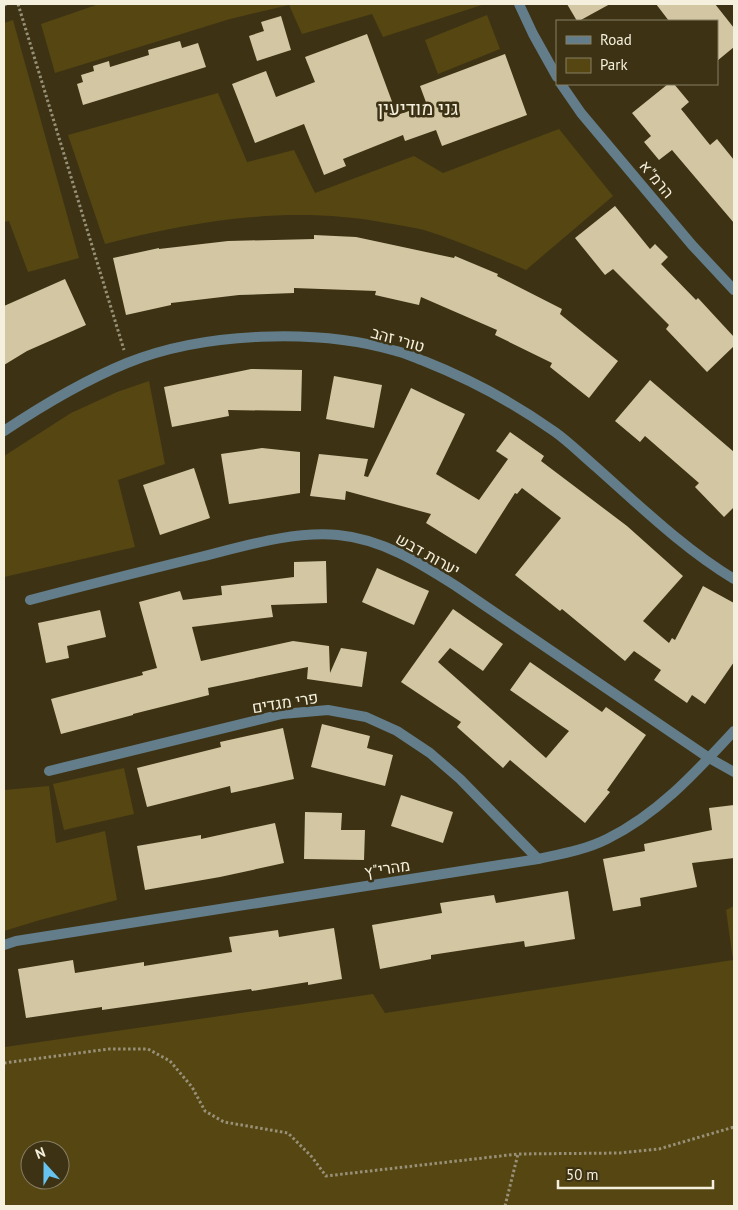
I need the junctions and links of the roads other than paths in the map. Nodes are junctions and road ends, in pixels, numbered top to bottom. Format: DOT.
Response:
graph roads {
  1 [pos="520,4"];
  2 [pos="556,75"];
  3 [pos="562,85"];
  4 [pos="734,290"];
  5 [pos="4,432"];
  6 [pos="734,579"];
  7 [pos="30,600"];
  8 [pos="734,731"];
  9 [pos="709,758"];
  10 [pos="49,771"];
  11 [pos="734,772"];
  12 [pos="538,860"];
  13 [pos="4,945"];
  1 -- 2 [label="street"];
  3 -- 4 [label="street, הרמ\"א"];
  5 -- 6 [label="street, טורי זהב"];
  7 -- 9 [label="street, יערות דבש"];
  8 -- 9 [label="street, מהרי\"ץ"];
  9 -- 11 [label="street, יערות דבש"];
  9 -- 12 [label="street, מהרי\"ץ"];
  10 -- 12 [label="street, פרי מגדים"];
  12 -- 13 [label="street, מהרי\"ץ"];
}
